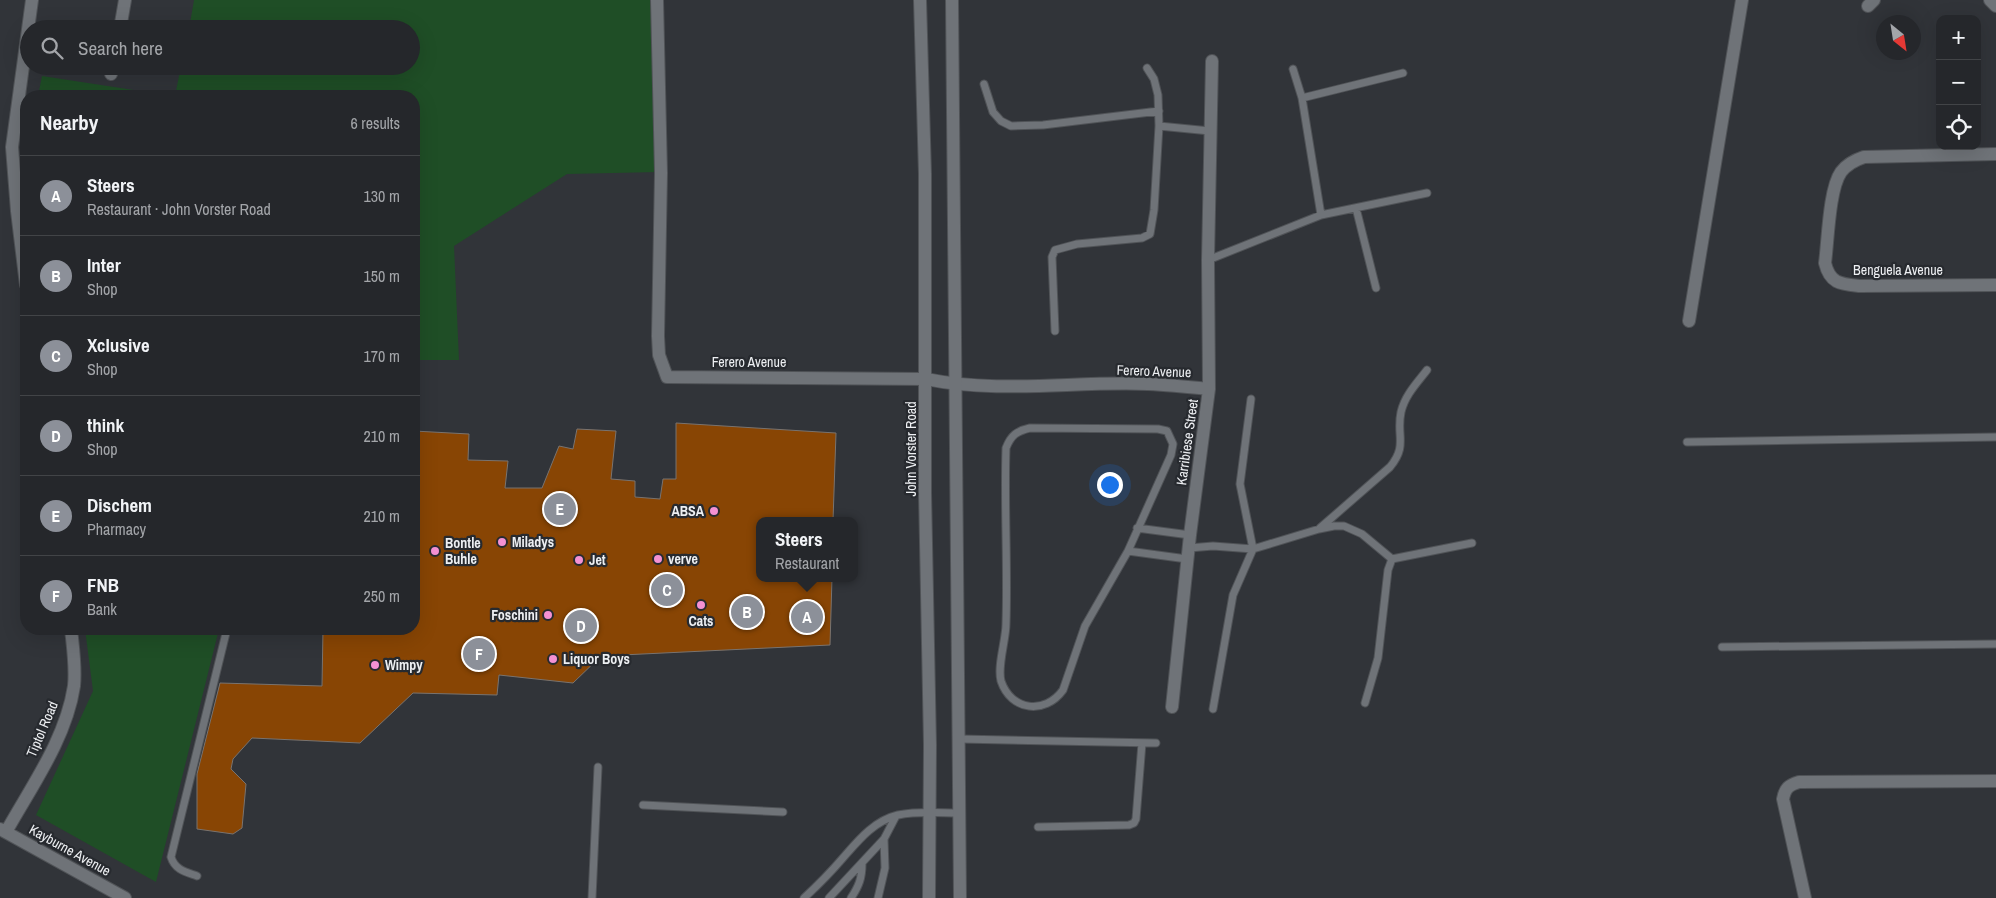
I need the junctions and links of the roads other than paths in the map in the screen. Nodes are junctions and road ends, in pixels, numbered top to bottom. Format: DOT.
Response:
graph roads {
  1 [pos="32,0"];
  2 [pos="125,0"];
  3 [pos="657,0"];
  4 [pos="920,0"];
  5 [pos="952,0"];
  6 [pos="1742,0"];
  7 [pos="1990,0"];
  8 [pos="1996,6"];
  9 [pos="28,20"];
  10 [pos="122,20"];
  11 [pos="1212,61"];
  12 [pos="20,68"];
  13 [pos="1147,68"];
  14 [pos="1293,69"];
  15 [pos="1403,73"];
  16 [pos="984,84"];
  17 [pos="1302,98"];
  18 [pos="1159,111"];
  19 [pos="1159,126"];
  20 [pos="1210,130"];
  21 [pos="6,147"];
  22 [pos="1996,154"];
  23 [pos="1427,193"];
  24 [pos="1356,208"];
  25 [pos="1321,215"];
  26 [pos="20,236"];
  27 [pos="1208,260"];
  28 [pos="1996,285"];
  29 [pos="1376,288"];
  30 [pos="1688,321"];
  31 [pos="1054,331"];
  32 [pos="1427,370"];
  33 [pos="926,379"];
  34 [pos="956,385"];
  35 [pos="1209,389"];
  36 [pos="1251,399"];
  37 [pos="1996,437"];
  38 [pos="1687,442"];
  39 [pos="1137,528"];
  40 [pos="1319,529"];
  41 [pos="1472,543"];
  42 [pos="1188,548"];
  43 [pos="1253,550"];
  44 [pos="1128,551"];
  45 [pos="1392,559"];
  46 [pos="71,635"];
  47 [pos="226,635"];
  48 [pos="1996,644"];
  49 [pos="1722,647"];
  50 [pos="1365,703"];
  51 [pos="1172,706"];
  52 [pos="1213,709"];
  53 [pos="960,739"];
  54 [pos="1142,743"];
  55 [pos="1156,743"];
  56 [pos="598,767"];
  57 [pos="1996,780"];
  58 [pos="643,805"];
  59 [pos="783,812"];
  60 [pos="929,813"];
  61 [pos="959,813"];
  62 [pos="897,815"];
  63 [pos="1038,827"];
  64 [pos="3,830"];
  65 [pos="884,839"];
  66 [pos="862,864"];
  67 [pos="197,876"];
  68 [pos="125,898"];
  69 [pos="592,898"];
  70 [pos="804,898"];
  71 [pos="829,898"];
  72 [pos="851,898"];
  73 [pos="878,898"];
  74 [pos="929,898"];
  75 [pos="960,898"];
  76 [pos="1805,898"];
  1 -- 9 [label="street"];
  2 -- 10 [label="street"];
  3 -- 33 [label="street, Ferero Avenue"];
  4 -- 33 [label="street, John Vorster Road"];
  5 -- 34 [label="street"];
  6 -- 30 [label="street"];
  7 -- 8 [label="street"];
  11 -- 20 [label="street, Karribiese Street"];
  12 -- 21 [label="street"];
  13 -- 18 [label="lane"];
  14 -- 17 [label="lane"];
  15 -- 17 [label="lane"];
  16 -- 18 [label="lane"];
  17 -- 25 [label="lane"];
  18 -- 19 [label="lane"];
  19 -- 20 [label="lane"];
  19 -- 31 [label="lane"];
  20 -- 27 [label="street, Karribiese Street"];
  21 -- 26 [label="street"];
  22 -- 28 [label="street, Benguela Avenue"];
  23 -- 24 [label="lane"];
  24 -- 25 [label="lane"];
  24 -- 29 [label="lane"];
  25 -- 27 [label="lane"];
  27 -- 35 [label="street, Karribiese Street"];
  32 -- 40 [label="lane"];
  33 -- 34 [label="street, Ferero Avenue"];
  33 -- 60 [label="street, John Vorster Road"];
  34 -- 35 [label="street, Ferero Avenue"];
  34 -- 53 [label="street"];
  35 -- 42 [label="street, Karribiese Street"];
  36 -- 43 [label="lane"];
  37 -- 38 [label="lane"];
  39 -- 42 [label="lane"];
  39 -- 44 [label="lane"];
  39 -- 44 [label="lane"];
  40 -- 43 [label="lane"];
  40 -- 45 [label="lane"];
  41 -- 45 [label="lane"];
  42 -- 43 [label="lane"];
  42 -- 44 [label="lane"];
  42 -- 51 [label="street, Karribiese Street"];
  43 -- 52 [label="lane"];
  45 -- 50 [label="lane"];
  46 -- 64 [label="street, Tiptol Road"];
  47 -- 67 [label="lane"];
  48 -- 49 [label="lane"];
  53 -- 54 [label="lane"];
  53 -- 61 [label="street"];
  54 -- 55 [label="lane"];
  54 -- 63 [label="lane"];
  56 -- 69 [label="lane"];
  57 -- 76 [label="street"];
  58 -- 59 [label="lane"];
  60 -- 61 [label="lane"];
  60 -- 62 [label="lane"];
  60 -- 74 [label="street, John Vorster Road"];
  61 -- 75 [label="street"];
  62 -- 65 [label="lane"];
  62 -- 70 [label="lane"];
  64 -- 68 [label="street, Kayburne Avenue"];
  65 -- 66 [label="lane"];
  65 -- 73 [label="lane"];
  66 -- 71 [label="lane"];
  66 -- 72 [label="lane"];
}
